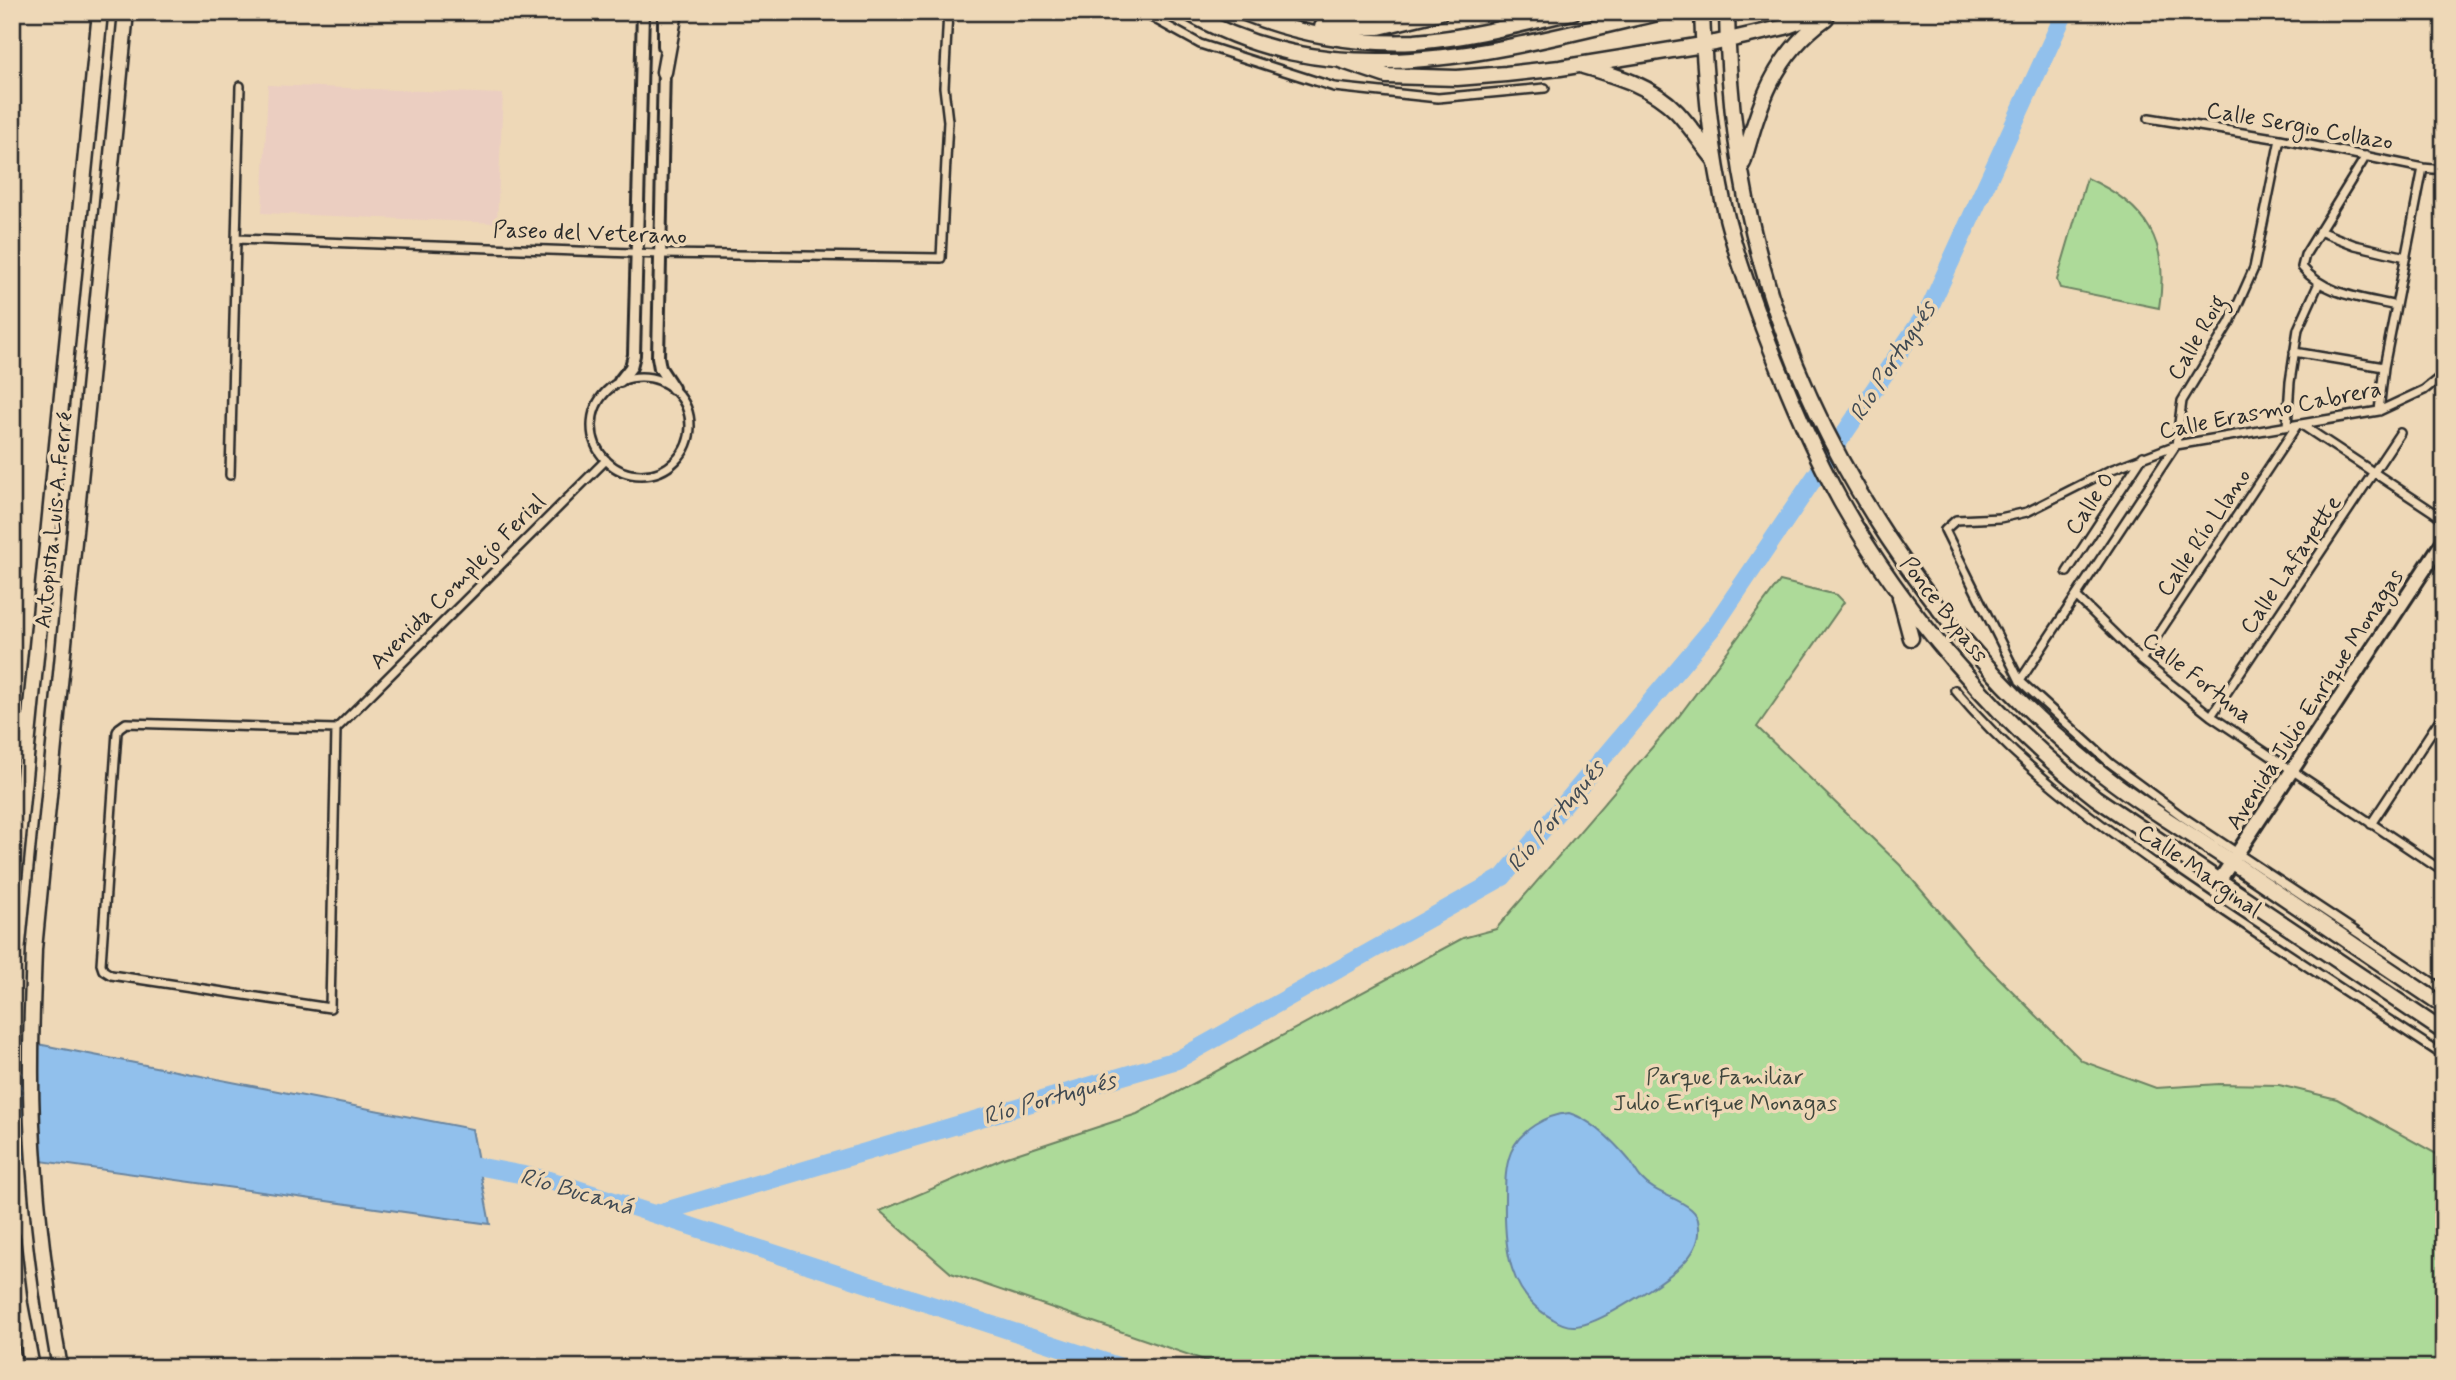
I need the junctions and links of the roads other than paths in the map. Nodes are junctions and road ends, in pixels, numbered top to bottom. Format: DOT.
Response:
graph roads {
  1 [pos="100,12"];
  2 [pos="126,12"];
  3 [pos="643,12"];
  4 [pos="664,12"];
  5 [pos="675,12"];
  6 [pos="948,12"];
  7 [pos="1142,12"];
  8 [pos="1186,12"];
  9 [pos="1242,12"];
  10 [pos="1441,12"];
  11 [pos="1573,12"];
  12 [pos="1662,12"];
  13 [pos="1702,12"];
  14 [pos="1727,12"];
  15 [pos="1825,12"];
  16 [pos="1834,12"];
  17 [pos="1282,26"];
  18 [pos="1728,40"];
  19 [pos="1703,45"];
  20 [pos="1340,60"];
  21 [pos="1578,65"];
  22 [pos="664,72"];
  23 [pos="240,86"];
  24 [pos="1545,88"];
  25 [pos="2149,118"];
  26 [pos="2280,139"];
  27 [pos="2366,156"];
  28 [pos="1716,160"];
  29 [pos="1741,168"];
  30 [pos="2423,168"];
  31 [pos="2444,170"];
  32 [pos="2319,231"];
  33 [pos="237,239"];
  34 [pos="637,253"];
  35 [pos="660,254"];
  36 [pos="2406,257"];
  37 [pos="2319,283"];
  38 [pos="2396,306"];
  39 [pos="2294,352"];
  40 [pos="2384,367"];
  41 [pos="2444,374"];
  42 [pos="620,381"];
  43 [pos="673,388"];
  44 [pos="2379,411"];
  45 [pos="2299,425"];
  46 [pos="2287,426"];
  47 [pos="2400,433"];
  48 [pos="2176,445"];
  49 [pos="2143,456"];
  50 [pos="606,460"];
  51 [pos="2374,472"];
  52 [pos="230,475"];
  53 [pos="2444,519"];
  54 [pos="2444,540"];
  55 [pos="2067,572"];
  56 [pos="1898,588"];
  57 [pos="2077,597"];
  58 [pos="1911,638"];
  59 [pos="2141,660"];
  60 [pos="2020,681"];
  61 [pos="1955,690"];
  62 [pos="2444,713"];
  63 [pos="2211,716"];
  64 [pos="336,729"];
  65 [pos="2291,771"];
  66 [pos="2070,778"];
  67 [pos="2059,791"];
  68 [pos="2371,824"];
  69 [pos="2234,857"];
  70 [pos="2444,872"];
  71 [pos="2219,881"];
  72 [pos="12,898"];
  73 [pos="2444,990"];
  74 [pos="2444,1006"];
  75 [pos="2444,1032"];
  76 [pos="2444,1056"];
  77 [pos="12,1238"];
  78 [pos="32,1368"];
  79 [pos="60,1368"];
  1 -- 72 [label="highway, Autopista Luis A. Ferré"];
  2 -- 79 [label="highway, Autopista Luis A. Ferré"];
  3 -- 34 [label="street"];
  4 -- 22 [label="street"];
  5 -- 22 [label="highway"];
  6 -- 35 [label="street, Paseo del Veterano"];
  7 -- 24 [label="street"];
  8 -- 20 [label="highway"];
  9 -- 17 [label="highway"];
  10 -- 17 [label="highway"];
  11 -- 17 [label="highway"];
  12 -- 20 [label="highway"];
  13 -- 19 [label="highway, Ponce Bypass"];
  14 -- 18 [label="highway, Ponce Bypass"];
  15 -- 18 [label="highway"];
  16 -- 29 [label="highway"];
  18 -- 19 [label="highway"];
  18 -- 29 [label="highway, Ponce Bypass"];
  19 -- 21 [label="highway"];
  19 -- 28 [label="highway, Ponce Bypass"];
  20 -- 21 [label="highway"];
  21 -- 28 [label="highway"];
  22 -- 35 [label="street"];
  23 -- 33 [label="street"];
  25 -- 26 [label="street, Calle Sergio Collazo"];
  26 -- 27 [label="street, Calle Sergio Collazo"];
  26 -- 48 [label="street, Calle Roig"];
  27 -- 30 [label="street, Calle Sergio Collazo"];
  27 -- 32 [label="street"];
  28 -- 56 [label="highway, Ponce Bypass"];
  29 -- 69 [label="highway, Ponce Bypass"];
  30 -- 31 [label="street, Calle Sergio Collazo"];
  30 -- 36 [label="street"];
  32 -- 36 [label="street"];
  32 -- 37 [label="street"];
  33 -- 34 [label="street, Paseo del Veterano"];
  33 -- 52 [label="street"];
  34 -- 35 [label="street, Paseo del Veterano"];
  34 -- 42 [label="street"];
  35 -- 43 [label="street"];
  36 -- 38 [label="street"];
  37 -- 38 [label="street"];
  37 -- 39 [label="street"];
  38 -- 40 [label="street"];
  39 -- 40 [label="street"];
  39 -- 46 [label="street"];
  40 -- 44 [label="street"];
  41 -- 44 [label="street, Calle Erasmo Cabrera"];
  42 -- 43 [label="street"];
  42 -- 50 [label="street"];
  43 -- 50 [label="street"];
  44 -- 45 [label="street, Calle Erasmo Cabrera"];
  45 -- 46 [label="street, Calle Erasmo Cabrera"];
  45 -- 51 [label="street"];
  45 -- 59 [label="street, Calle Río Llano"];
  46 -- 48 [label="street, Calle Erasmo Cabrera"];
  47 -- 51 [label="street, Calle Lafayette"];
  48 -- 49 [label="street, Calle Erasmo Cabrera"];
  48 -- 57 [label="street, Calle Roig"];
  49 -- 55 [label="street, Calle O"];
  49 -- 60 [label="street, Calle Erasmo Cabrera"];
  50 -- 64 [label="street, Avenida Complejo Ferial"];
  51 -- 53 [label="street"];
  51 -- 63 [label="street, Calle Lafayette"];
  54 -- 65 [label="main road, Avenida Julio Enrique Monagas"];
  56 -- 58 [label="highway"];
  56 -- 66 [label="highway, Ponce Bypass"];
  57 -- 59 [label="street, Calle Fortuna"];
  57 -- 60 [label="street, Calle Roig"];
  59 -- 63 [label="street, Calle Fortuna"];
  60 -- 69 [label="street"];
  61 -- 67 [label="street, Calle Marginal"];
  62 -- 68 [label="street"];
  63 -- 65 [label="street, Calle Fortuna"];
  64 -- 64 [label="street"];
  65 -- 68 [label="street, Calle Fortuna"];
  65 -- 69 [label="main road, Avenida Julio Enrique Monagas"];
  66 -- 67 [label="street"];
  66 -- 71 [label="highway, Ponce Bypass"];
  67 -- 76 [label="street, Calle Marginal"];
  68 -- 70 [label="street, Calle Fortuna"];
  69 -- 71 [label="main road, Avenida Julio Enrique Monagas"];
  69 -- 73 [label="street"];
  69 -- 74 [label="highway, Ponce Bypass"];
  71 -- 75 [label="highway, Ponce Bypass"];
  77 -- 78 [label="highway"];
}
